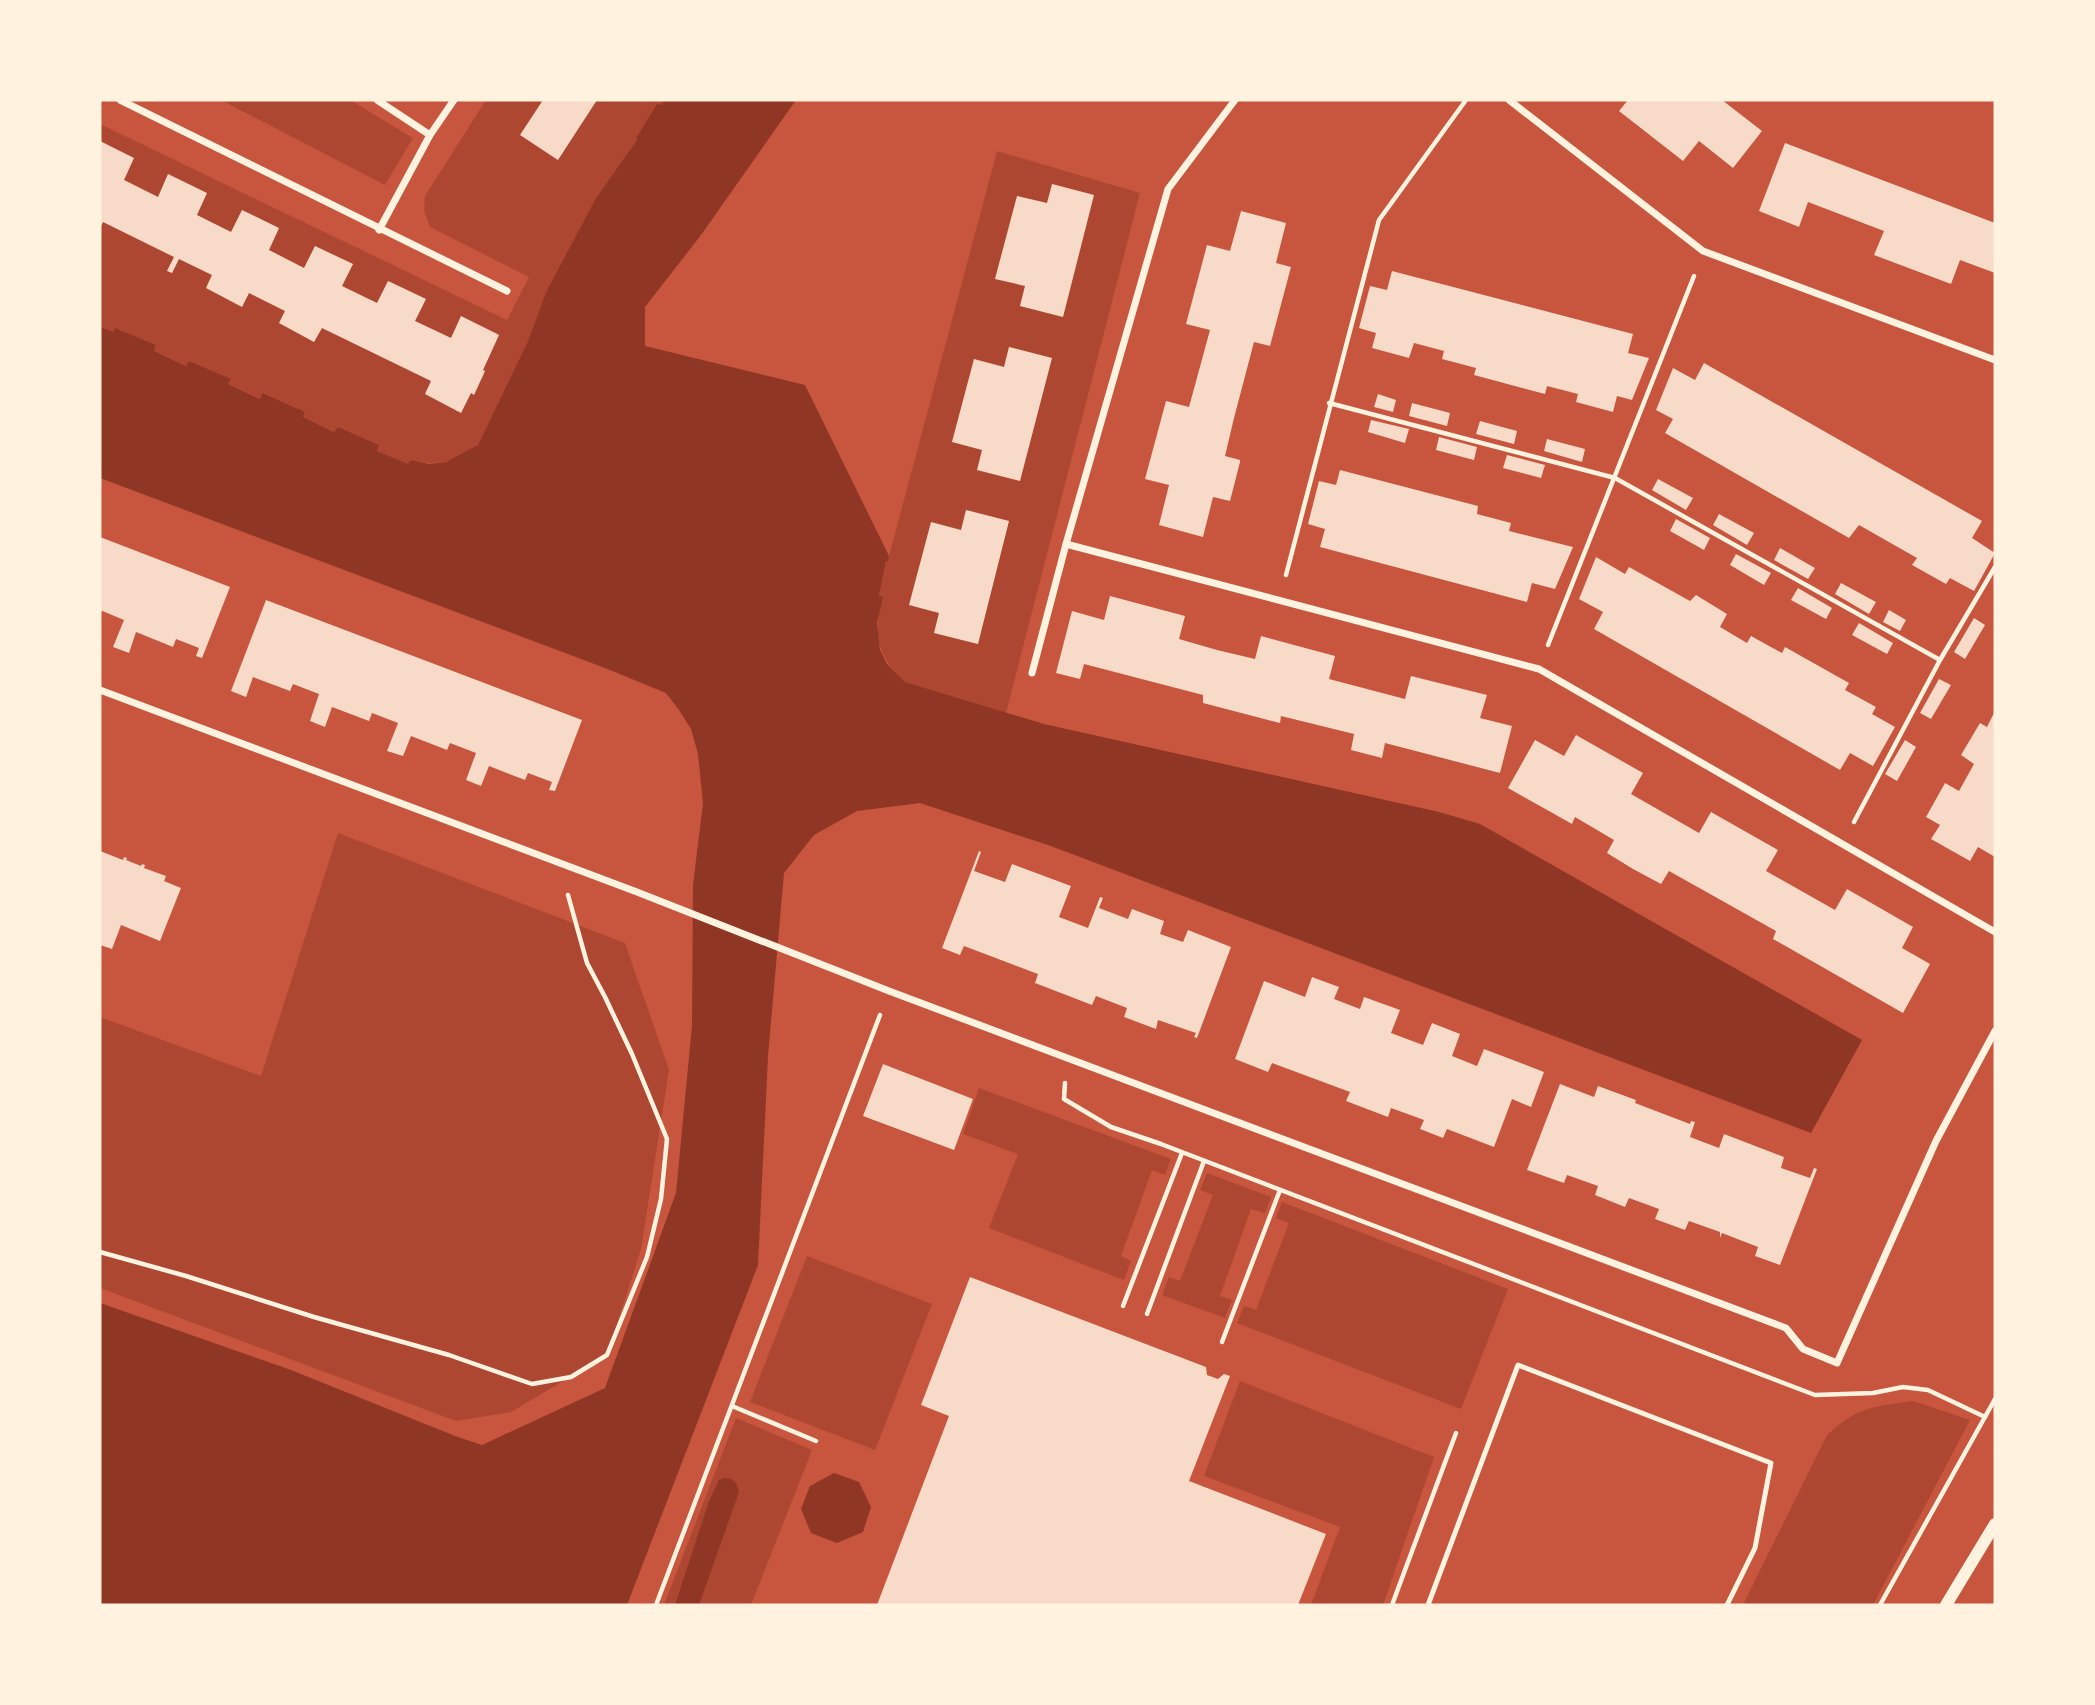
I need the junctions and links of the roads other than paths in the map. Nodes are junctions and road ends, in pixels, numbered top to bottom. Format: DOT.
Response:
graph roads {
  1 [pos="120,100"];
  2 [pos="377,100"];
  3 [pos="453,100"];
  4 [pos="1236,100"];
  5 [pos="1509,100"];
  6 [pos="430,135"];
  7 [pos="379,229"];
  8 [pos="507,291"];
  9 [pos="1995,360"];
  10 [pos="1066,544"];
  11 [pos="1032,673"];
  12 [pos="100,690"];
  13 [pos="1995,932"];
  14 [pos="1995,1031"];
  15 [pos="1995,1524"];
  16 [pos="1428,1605"];
  17 [pos="1727,1605"];
  18 [pos="1946,1605"];
  1 -- 7 [label="street"];
  2 -- 6 [label="street"];
  3 -- 6 [label="street"];
  4 -- 10 [label="street"];
  5 -- 9 [label="street"];
  6 -- 7 [label="street"];
  7 -- 8 [label="street"];
  10 -- 11 [label="street"];
  10 -- 13 [label="street"];
  12 -- 14 [label="street"];
  15 -- 18 [label="street"];
  16 -- 17 [label="lane"];
}
